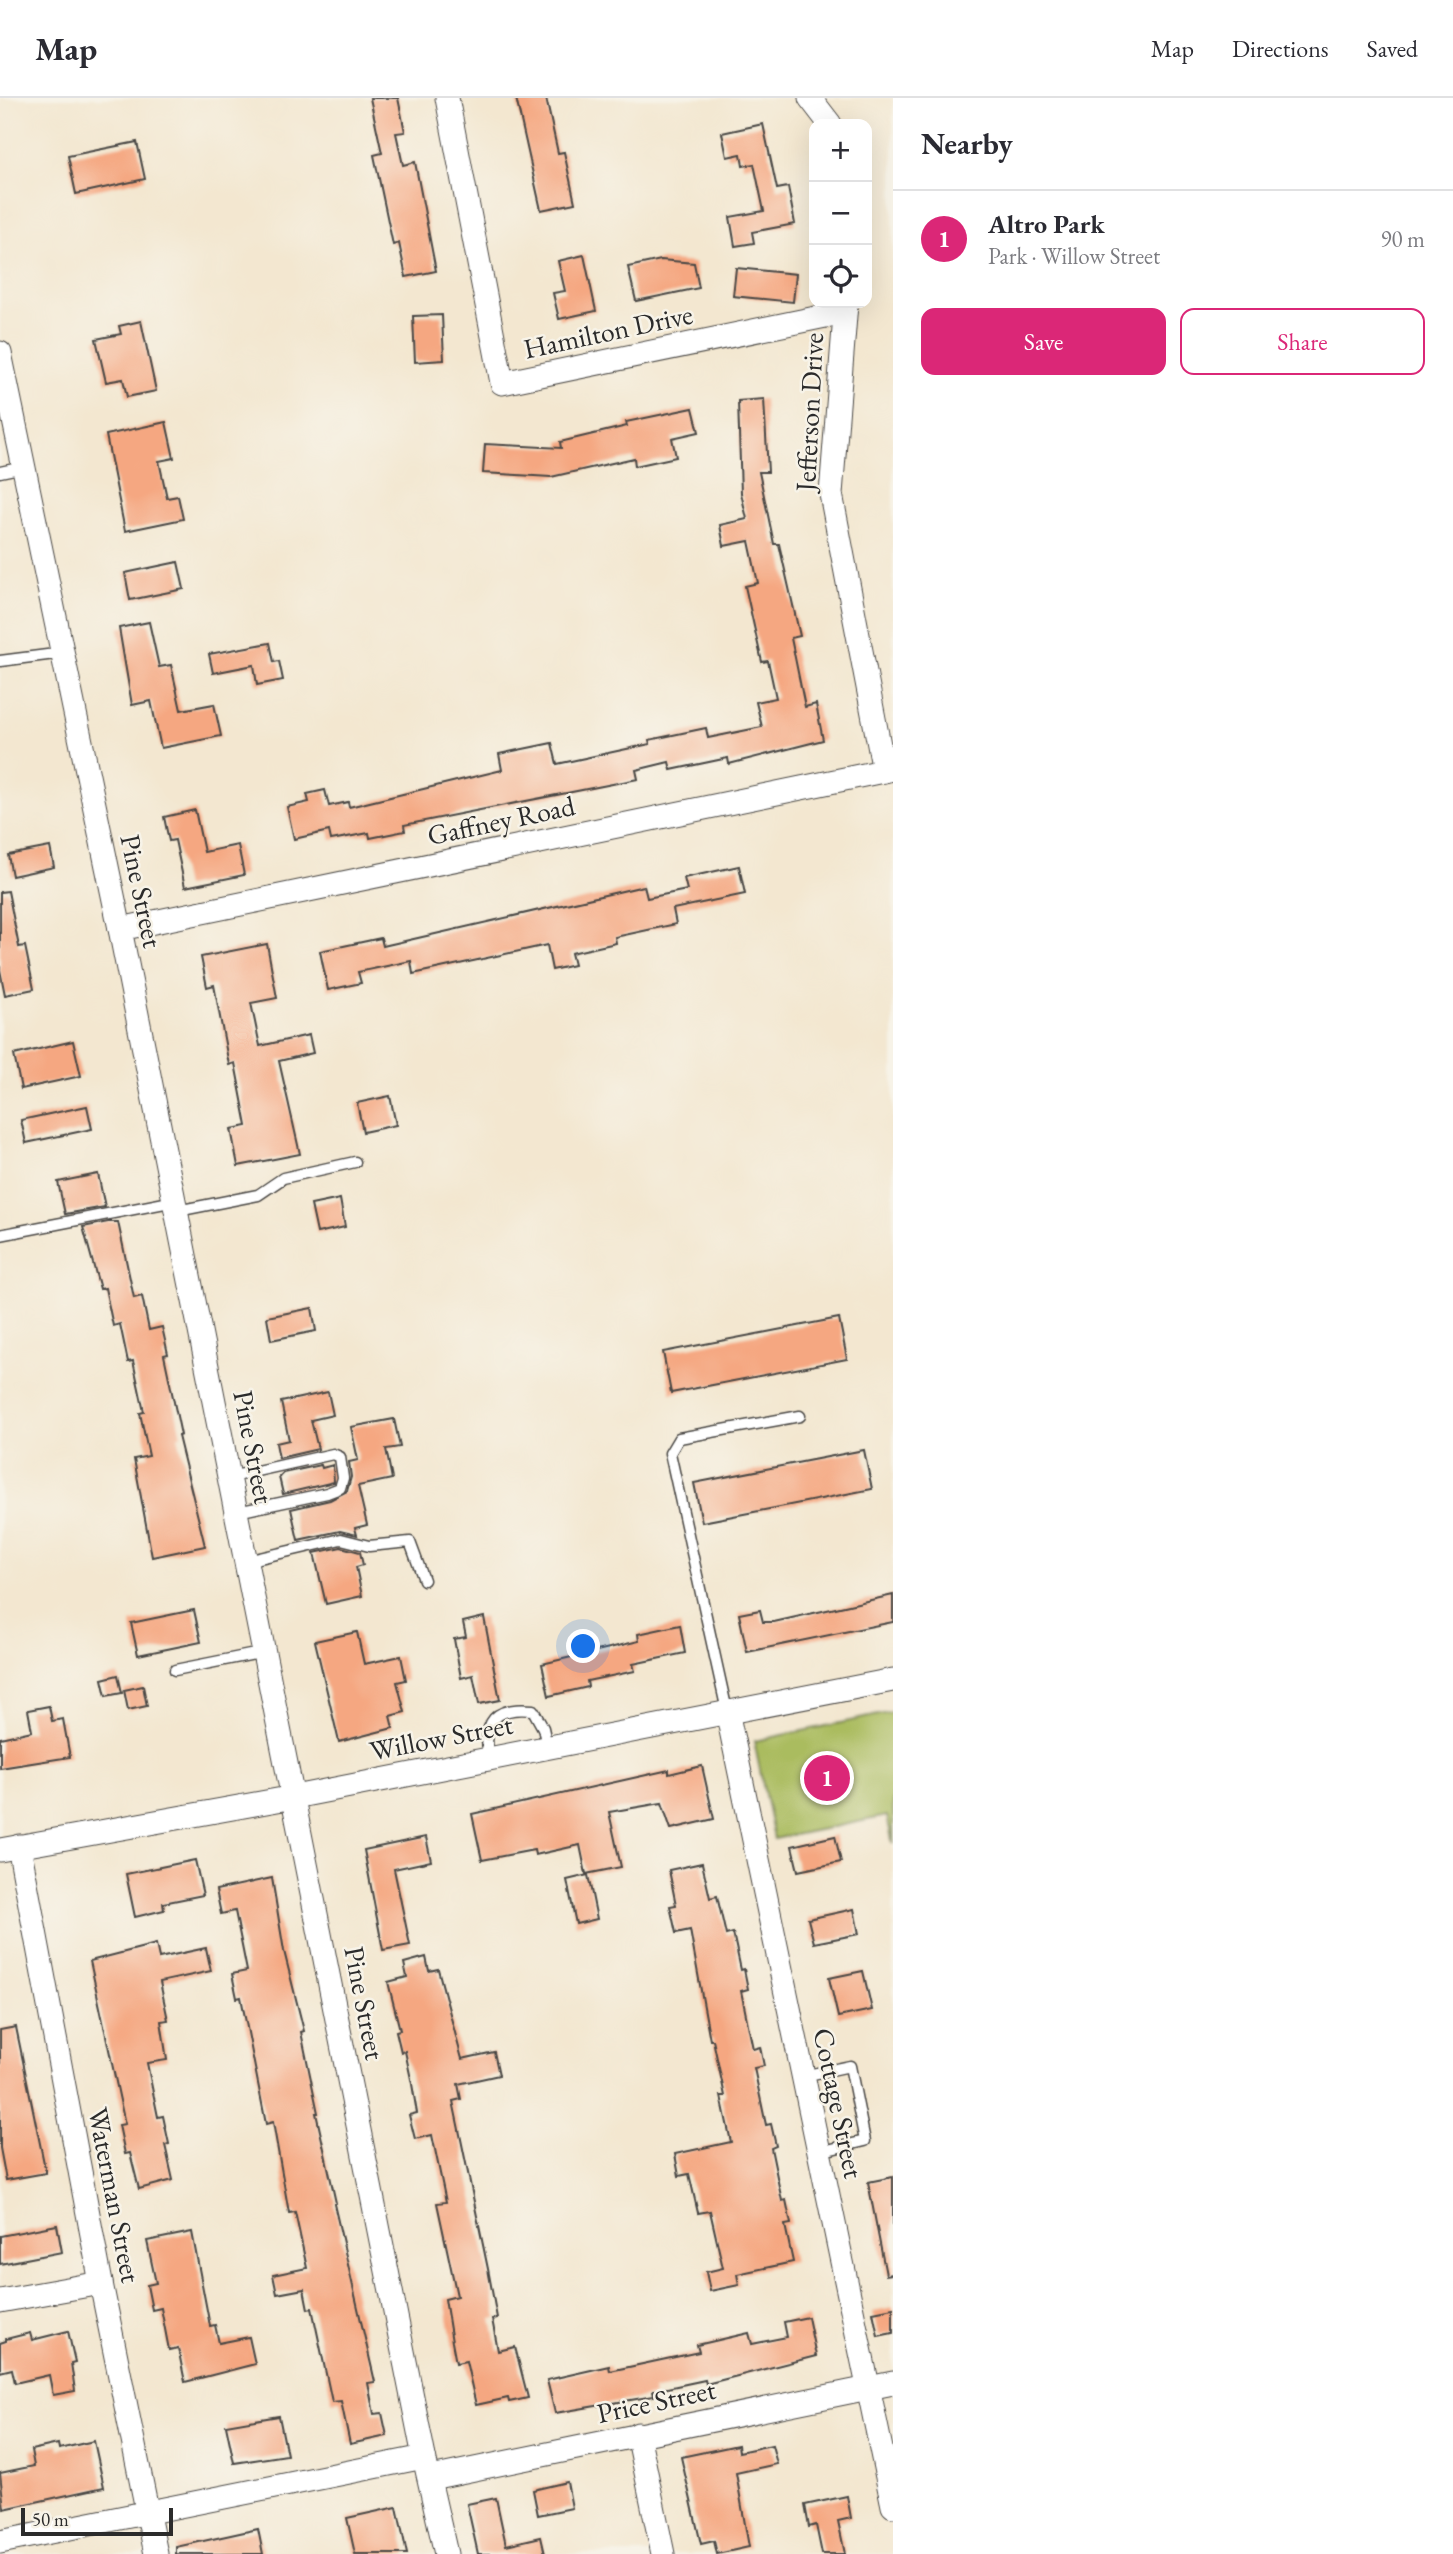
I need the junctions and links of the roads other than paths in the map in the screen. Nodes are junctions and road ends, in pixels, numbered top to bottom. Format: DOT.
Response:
graph roads {
  1 [pos="447,98"];
  2 [pos="810,98"];
  3 [pos="829,98"];
  4 [pos="828,119"];
  5 [pos="831,119"];
  6 [pos="840,308"];
  7 [pos="845,308"];
  8 [pos="0,353"];
  9 [pos="24,467"];
  10 [pos="0,472"];
  11 [pos="63,653"];
  12 [pos="0,661"];
  13 [pos="888,770"];
  14 [pos="120,929"];
  15 [pos="355,1162"];
  16 [pos="176,1206"];
  17 [pos="0,1235"];
  18 [pos="800,1416"];
  19 [pos="230,1476"];
  20 [pos="237,1513"];
  21 [pos="247,1561"];
  22 [pos="425,1580"];
  23 [pos="265,1652"];
  24 [pos="175,1670"];
  25 [pos="893,1680"];
  26 [pos="727,1711"];
  27 [pos="547,1746"];
  28 [pos="489,1758"];
  29 [pos="294,1797"];
  30 [pos="10,1848"];
  31 [pos="803,2076"];
  32 [pos="819,2152"];
  33 [pos="101,2283"];
  34 [pos="0,2301"];
  35 [pos="893,2383"];
  36 [pos="869,2388"];
  37 [pos="638,2434"];
  38 [pos="427,2468"];
  39 [pos="893,2506"];
  40 [pos="148,2512"];
  41 [pos="0,2542"];
  42 [pos="156,2554"];
  43 [pos="446,2554"];
  44 [pos="663,2554"];
  1 -- 6 [label="street, Hamilton Drive"];
  2 -- 4 [label="street"];
  3 -- 5 [label="street"];
  7 -- 13 [label="street, Jefferson Drive"];
  8 -- 9 [label="street, Pine Street"];
  9 -- 10 [label="lane"];
  9 -- 11 [label="street, Pine Street"];
  11 -- 12 [label="lane"];
  11 -- 14 [label="street, Pine Street"];
  13 -- 14 [label="street, Gaffney Road"];
  14 -- 16 [label="street, Pine Street"];
  15 -- 16 [label="lane"];
  16 -- 17 [label="lane"];
  16 -- 19 [label="street, Pine Street"];
  18 -- 26 [label="lane"];
  19 -- 20 [label="street, Pine Street"];
  19 -- 20 [label="lane"];
  20 -- 21 [label="street, Pine Street"];
  21 -- 22 [label="lane"];
  21 -- 23 [label="street, Pine Street"];
  23 -- 24 [label="lane"];
  23 -- 29 [label="street, Pine Street"];
  25 -- 26 [label="street, Willow Street"];
  26 -- 27 [label="street, Willow Street"];
  26 -- 31 [label="street, Cottage Street"];
  27 -- 28 [label="street, Willow Street"];
  27 -- 28 [label="lane"];
  28 -- 29 [label="street, Willow Street"];
  29 -- 30 [label="street, Willow Street"];
  29 -- 38 [label="street, Pine Street"];
  30 -- 33 [label="street, Waterman Street"];
  31 -- 32 [label="street, Cottage Street"];
  31 -- 32 [label="lane"];
  32 -- 36 [label="street, Cottage Street"];
  33 -- 34 [label="street"];
  33 -- 40 [label="street, Waterman Street"];
  35 -- 36 [label="street, Price Street"];
  36 -- 37 [label="street, Price Street"];
  36 -- 39 [label="street, Cottage Street"];
  37 -- 38 [label="street, Price Street"];
  37 -- 44 [label="street"];
  38 -- 40 [label="street, Price Street"];
  38 -- 43 [label="street, Pine Street"];
  40 -- 41 [label="street, Price Street"];
  40 -- 42 [label="street, Waterman Street"];
}
